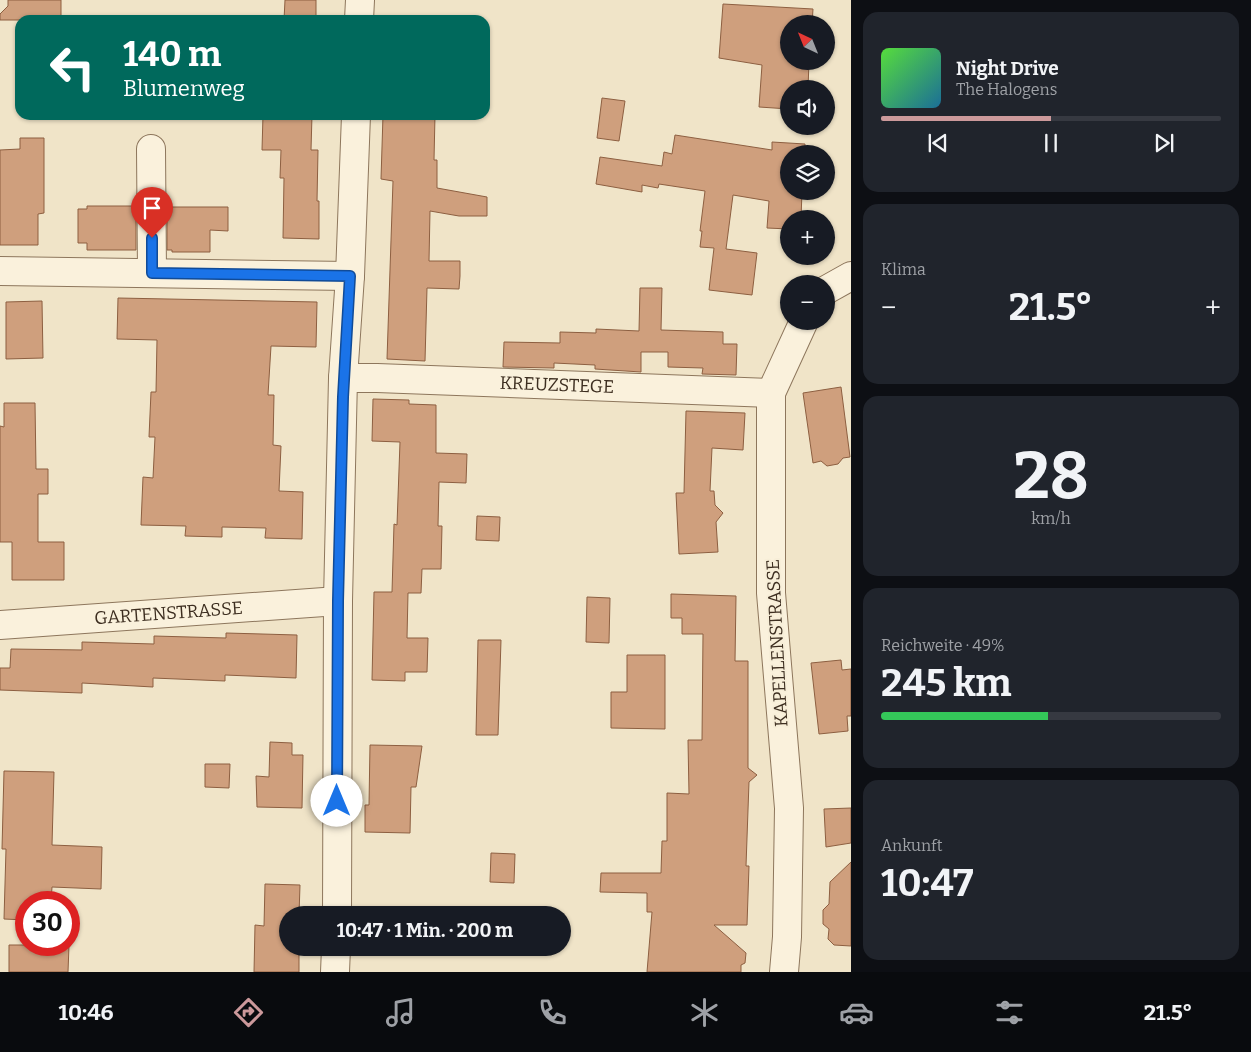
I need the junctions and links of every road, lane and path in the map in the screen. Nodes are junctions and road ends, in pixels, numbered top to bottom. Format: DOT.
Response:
graph roads {
  1 [pos="360,0"];
  2 [pos="359,15"];
  3 [pos="356,120"];
  4 [pos="151,150"];
  5 [pos="0,271"];
  6 [pos="152,273"];
  7 [pos="350,276"];
  8 [pos="851,276"];
  9 [pos="835,285"];
  10 [pos="800,330"];
  11 [pos="343,378"];
  12 [pos="771,393"];
  13 [pos="338,601"];
  14 [pos="0,625"];
  15 [pos="336,906"];
  16 [pos="336,956"];
  17 [pos="335,972"];
  18 [pos="784,972"];
  1 -- 2 [label="street"];
  3 -- 7 [label="street"];
  4 -- 6 [label="street"];
  5 -- 6 [label="street"];
  6 -- 7 [label="street"];
  7 -- 11 [label="street"];
  8 -- 9 [label="street"];
  10 -- 12 [label="street, KAPELLENSTRASSE"];
  11 -- 12 [label="street, KREUZSTEGE"];
  11 -- 13 [label="street"];
  12 -- 18 [label="street, KAPELLENSTRASSE"];
  13 -- 14 [label="street, GARTENSTRASSE"];
  13 -- 15 [label="street"];
  16 -- 17 [label="street"];
}
